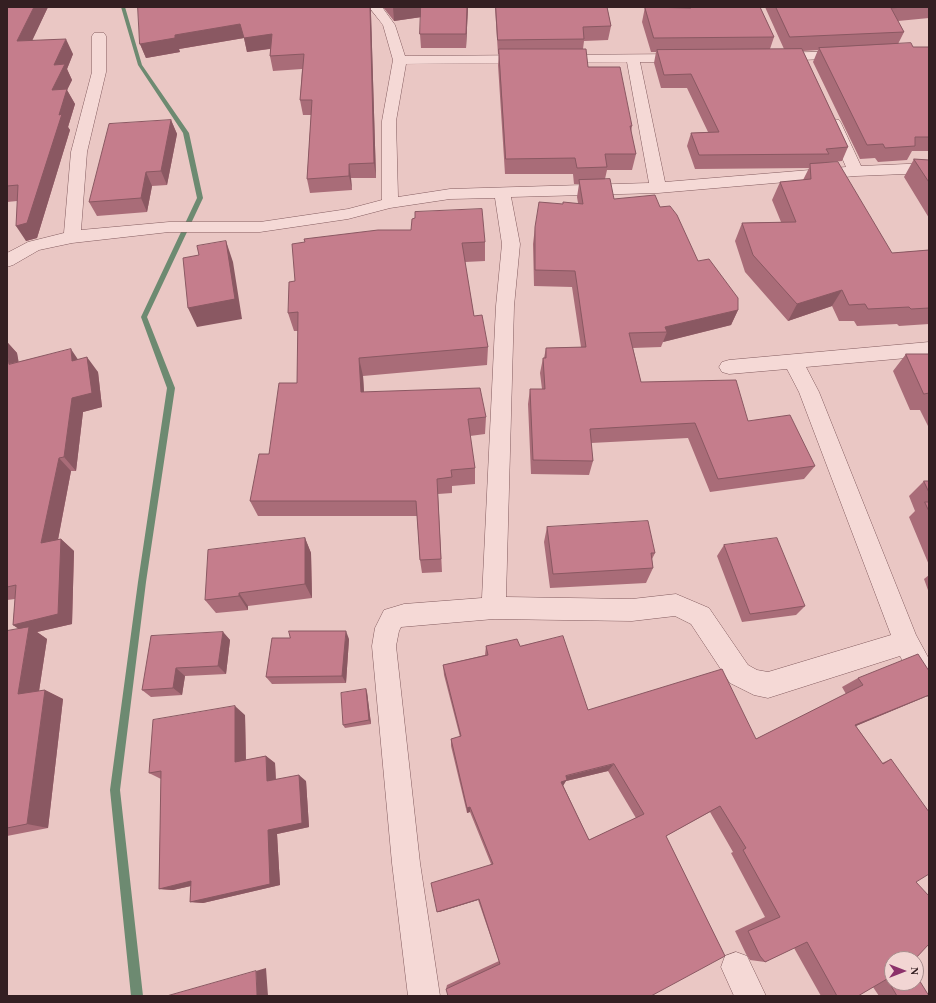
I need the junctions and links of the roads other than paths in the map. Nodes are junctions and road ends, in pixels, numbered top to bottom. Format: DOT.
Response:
graph roads {
  1 [pos="375,7"];
  2 [pos="99,36"];
  3 [pos="772,42"];
  4 [pos="858,54"];
  5 [pos="779,56"];
  6 [pos="763,57"];
  7 [pos="803,57"];
  8 [pos="694,58"];
  9 [pos="633,59"];
  10 [pos="400,60"];
  11 [pos="810,71"];
  12 [pos="827,107"];
  13 [pos="929,168"];
  14 [pos="856,171"];
  15 [pos="658,188"];
  16 [pos="502,193"];
  17 [pos="390,203"];
  18 [pos="72,237"];
  19 [pos="7,261"];
  20 [pos="929,349"];
  21 [pos="793,361"];
  22 [pos="729,367"];
  23 [pos="494,608"];
  24 [pos="906,642"];
  25 [pos="929,684"];
  26 [pos="736,967"];
  27 [pos="424,996"];
  28 [pos="750,996"];
  1 -- 10 [label="street"];
  2 -- 18 [label="street"];
  3 -- 5 [label="street"];
  4 -- 7 [label="street"];
  5 -- 6 [label="street"];
  5 -- 7 [label="street"];
  7 -- 11 [label="street"];
  8 -- 9 [label="street"];
  9 -- 10 [label="street"];
  9 -- 15 [label="street"];
  10 -- 17 [label="street"];
  12 -- 14 [label="street"];
  13 -- 14 [label="street"];
  14 -- 15 [label="street"];
  15 -- 16 [label="street"];
  16 -- 17 [label="street"];
  16 -- 23 [label="street"];
  17 -- 18 [label="street"];
  18 -- 19 [label="street"];
  20 -- 21 [label="street"];
  21 -- 22 [label="street"];
  21 -- 24 [label="street"];
  23 -- 24 [label="street"];
  23 -- 27 [label="street"];
  24 -- 25 [label="street"];
  26 -- 28 [label="street"];
}
